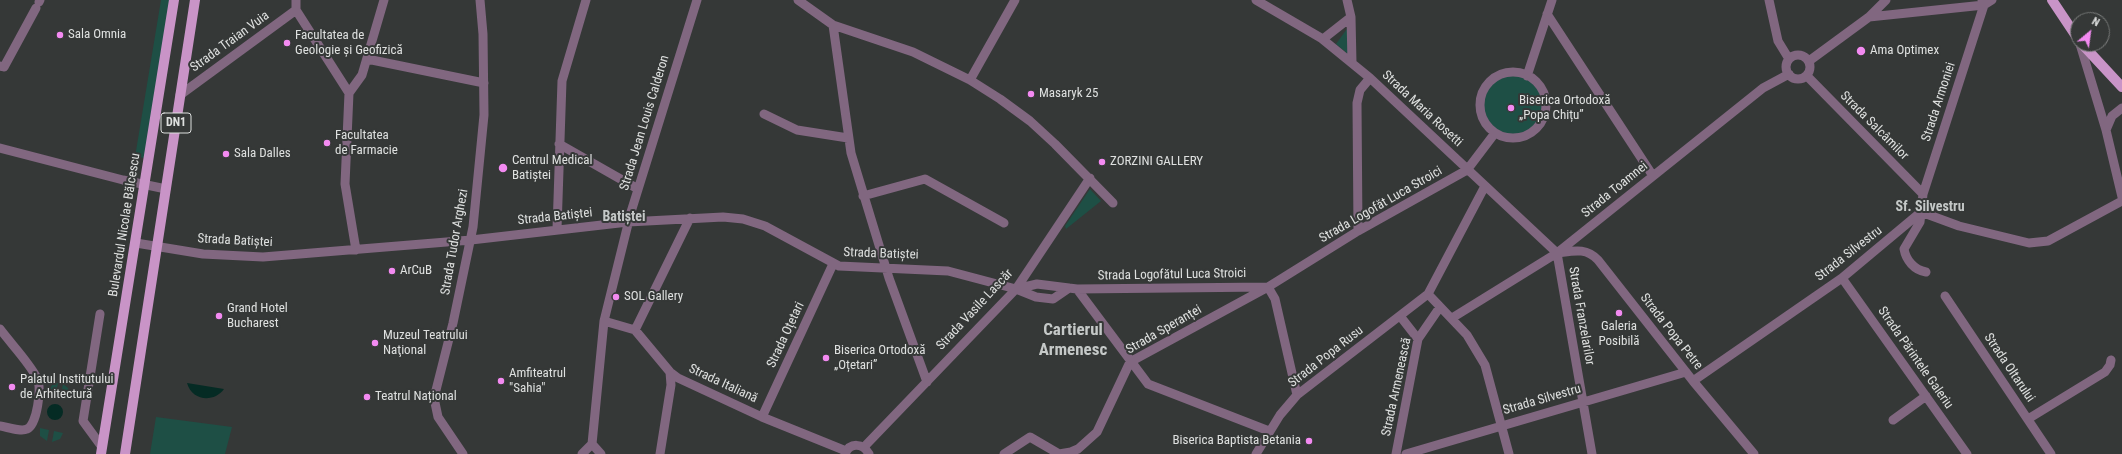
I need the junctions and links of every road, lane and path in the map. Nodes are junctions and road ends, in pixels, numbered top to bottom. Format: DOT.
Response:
graph roads {
  1 [pos="174,0"];
  2 [pos="195,0"];
  3 [pos="296,0"];
  4 [pos="384,0"];
  5 [pos="480,0"];
  6 [pos="586,0"];
  7 [pos="697,0"];
  8 [pos="798,0"];
  9 [pos="1015,0"];
  10 [pos="1256,0"];
  11 [pos="1347,0"];
  12 [pos="1552,0"];
  13 [pos="1769,0"];
  14 [pos="1886,0"];
  15 [pos="2052,0"];
  16 [pos="1986,2"];
  17 [pos="38,3"];
  18 [pos="809,3"];
  19 [pos="296,10"];
  20 [pos="1547,14"];
  21 [pos="1351,17"];
  22 [pos="1869,17"];
  23 [pos="832,25"];
  24 [pos="2070,27"];
  25 [pos="1323,39"];
  26 [pos="2083,52"];
  27 [pos="2089,52"];
  28 [pos="367,59"];
  29 [pos="1789,59"];
  30 [pos="1809,61"];
  31 [pos="1352,63"];
  32 [pos="2,66"];
  33 [pos="1789,74"];
  34 [pos="1527,76"];
  35 [pos="1807,76"];
  36 [pos="1370,78"];
  37 [pos="970,80"];
  38 [pos="484,83"];
  39 [pos="2122,87"];
  40 [pos="349,93"];
  41 [pos="180,95"];
  42 [pos="2122,108"];
  43 [pos="764,114"];
  44 [pos="2106,130"];
  45 [pos="1495,133"];
  46 [pos="848,138"];
  47 [pos="559,144"];
  48 [pos="0,148"];
  49 [pos="1467,170"];
  50 [pos="1653,176"];
  51 [pos="1090,178"];
  52 [pos="145,185"];
  53 [pos="1485,186"];
  54 [pos="166,189"];
  55 [pos="638,190"];
  56 [pos="1923,194"];
  57 [pos="863,196"];
  58 [pos="2122,197"];
  59 [pos="2122,201"];
  60 [pos="1113,203"];
  61 [pos="1921,212"];
  62 [pos="690,218"];
  63 [pos="628,222"];
  64 [pos="1004,223"];
  65 [pos="557,229"];
  66 [pos="1358,232"];
  67 [pos="471,240"];
  68 [pos="136,243"];
  69 [pos="157,247"];
  70 [pos="356,250"];
  71 [pos="1557,253"];
  72 [pos="833,264"];
  73 [pos="887,268"];
  74 [pos="1926,272"];
  75 [pos="1842,278"];
  76 [pos="1268,287"];
  77 [pos="1073,288"];
  78 [pos="1016,289"];
  79 [pos="1428,294"];
  80 [pos="1945,296"];
  81 [pos="1440,307"];
  82 [pos="100,314"];
  83 [pos="1400,316"];
  84 [pos="1452,318"];
  85 [pos="604,321"];
  86 [pos="0,329"];
  87 [pos="635,330"];
  88 [pos="1418,339"];
  89 [pos="2111,360"];
  90 [pos="1130,362"];
  91 [pos="670,372"];
  92 [pos="1686,372"];
  93 [pos="1693,381"];
  94 [pos="926,382"];
  95 [pos="1297,395"];
  96 [pos="1926,396"];
  97 [pos="1582,402"];
  98 [pos="762,417"];
  99 [pos="2028,419"];
  100 [pos="1893,420"];
  101 [pos="1501,425"];
  102 [pos="0,426"];
  103 [pos="1269,431"];
  104 [pos="592,444"];
  105 [pos="101,450"];
  106 [pos="866,451"];
  107 [pos="845,453"];
  108 [pos="125,454"];
  109 [pos="463,454"];
  110 [pos="582,454"];
  111 [pos="600,454"];
  112 [pos="660,454"];
  113 [pos="1004,454"];
  114 [pos="1059,454"];
  115 [pos="1256,454"];
  116 [pos="1396,454"];
  117 [pos="1406,454"];
  118 [pos="1509,454"];
  119 [pos="1592,454"];
  120 [pos="1754,454"];
  121 [pos="1967,454"];
  122 [pos="2050,454"];
  1 -- 52 [label="main road, Bulevardul Nicolae Bălcescu / DN1"];
  2 -- 41 [label="main road, DN1"];
  3 -- 19 [label="street"];
  4 -- 28 [label="street"];
  5 -- 38 [label="street, Strada Tudor Arghezi"];
  6 -- 47 [label="street"];
  7 -- 55 [label="street, Strada Jean Louis Calderon"];
  8 -- 18 [label="street"];
  9 -- 37 [label="street"];
  10 -- 25 [label="street, Strada Maria Rosetti"];
  11 -- 21 [label="street"];
  12 -- 20 [label="street"];
  13 -- 29 [label="street"];
  14 -- 22 [label="street"];
  15 -- 24 [label="main road"];
  16 -- 22 [label="street"];
  16 -- 56 [label="street, Strada Armoniei"];
  17 -- 32 [label="street"];
  18 -- 23 [label="street"];
  19 -- 40 [label="street"];
  19 -- 41 [label="street, Strada Traian Vuia"];
  20 -- 34 [label="street"];
  20 -- 50 [label="street"];
  21 -- 25 [label="street"];
  21 -- 31 [label="street"];
  22 -- 30 [label="street"];
  23 -- 37 [label="street"];
  23 -- 46 [label="street"];
  25 -- 31 [label="street, Strada Maria Rosetti"];
  26 -- 44 [label="street"];
  27 -- 39 [label="main road"];
  28 -- 38 [label="street"];
  28 -- 40 [label="street"];
  29 -- 30 [label="street"];
  29 -- 33 [label="street"];
  30 -- 35 [label="street"];
  31 -- 36 [label="street, Strada Maria Rosetti"];
  33 -- 35 [label="street"];
  33 -- 50 [label="street, Strada Toamnei"];
  34 -- 45 [label="street"];
  34 -- 45 [label="street"];
  35 -- 56 [label="street, Strada Salcâmilor"];
  36 -- 49 [label="street, Strada Maria Rosetti"];
  36 -- 66 [label="street"];
  37 -- 51 [label="street"];
  38 -- 67 [label="street, Strada Tudor Arghezi"];
  40 -- 70 [label="street"];
  41 -- 54 [label="main road, DN1"];
  42 -- 44 [label="street"];
  43 -- 46 [label="street"];
  44 -- 58 [label="street"];
  45 -- 49 [label="street, Strada Logofăt Luca Stroici"];
  46 -- 57 [label="street"];
  47 -- 55 [label="street"];
  47 -- 65 [label="street"];
  48 -- 52 [label="street"];
  49 -- 53 [label="street, Strada Maria Rosetti"];
  49 -- 66 [label="street, Strada Logofăt Luca Stroici"];
  50 -- 71 [label="street, Strada Toamnei"];
  51 -- 60 [label="street"];
  51 -- 78 [label="street, Strada Vasile Lascăr"];
  52 -- 54 [label="street"];
  52 -- 68 [label="main road, Bulevardul Nicolae Bălcescu / DN1"];
  53 -- 71 [label="street, Strada Maria Rosetti"];
  53 -- 79 [label="street"];
  54 -- 69 [label="main road, DN1"];
  55 -- 63 [label="street, Strada Jean Louis Calderon"];
  56 -- 61 [label="street, Strada Armoniei"];
  57 -- 64 [label="street"];
  57 -- 73 [label="street"];
  59 -- 61 [label="street"];
  61 -- 74 [label="street"];
  61 -- 75 [label="street, Strada Silvestru"];
  62 -- 63 [label="street, Strada Batiștei"];
  62 -- 72 [label="street, Strada Batiștei"];
  62 -- 87 [label="street"];
  63 -- 65 [label="street, Strada Batiștei"];
  63 -- 85 [label="street, Strada Jean Louis Calderon"];
  65 -- 67 [label="street, Strada Batiștei"];
  66 -- 76 [label="street, Strada Logofăt Luca Stroici"];
  67 -- 70 [label="street, Strada Batiștei"];
  67 -- 109 [label="street, Strada Tudor Arghezi"];
  68 -- 69 [label="street, Strada Batiștei"];
  68 -- 105 [label="main road, Bulevardul Nicolae Bălcescu / DN1"];
  69 -- 70 [label="street, Strada Batiștei"];
  69 -- 108 [label="main road, DN1"];
  71 -- 84 [label="street, Strada Toamnei"];
  71 -- 92 [label="street, Strada Popa Petre"];
  71 -- 97 [label="street, Strada Franzelarilor"];
  72 -- 73 [label="street, Strada Batiștei"];
  72 -- 98 [label="street, Strada Oțetari"];
  73 -- 78 [label="street, Strada Batiștei"];
  73 -- 94 [label="street"];
  75 -- 93 [label="street, Strada Silvestru"];
  75 -- 96 [label="street, Strada Părintele Galeriu"];
  76 -- 77 [label="street, Strada Logofătul Luca Stroici"];
  76 -- 90 [label="street, Strada Speranței"];
  76 -- 95 [label="street"];
  77 -- 78 [label="street, Strada Batiștei"];
  77 -- 78 [label="street, Strada Batiștei"];
  77 -- 90 [label="street"];
  78 -- 94 [label="street, Strada Vasile Lascăr"];
  79 -- 81 [label="street"];
  79 -- 83 [label="street, Strada Popa Rusu"];
  80 -- 99 [label="street, Strada Oltarului"];
  81 -- 84 [label="street"];
  81 -- 88 [label="street, Strada Armenească"];
  82 -- 105 [label="street"];
  83 -- 88 [label="street"];
  83 -- 95 [label="street, Strada Popa Rusu"];
  84 -- 101 [label="street"];
  85 -- 87 [label="street"];
  85 -- 104 [label="street, Strada Jean Louis Calderon"];
  86 -- 102 [label="street"];
  87 -- 91 [label="street, Strada Italiană"];
  88 -- 116 [label="street, Strada Armenească"];
  89 -- 99 [label="street"];
  90 -- 103 [label="street"];
  90 -- 114 [label="street, Strada Speranței"];
  91 -- 98 [label="street, Strada Italiană"];
  91 -- 112 [label="street"];
  92 -- 93 [label="street, Strada Popa Petre"];
  92 -- 97 [label="street, Strada Silvestru"];
  93 -- 120 [label="street, Strada Popa Petre"];
  94 -- 106 [label="street, Strada Vasile Lascăr"];
  95 -- 103 [label="street, Strada Popa Rusu"];
  96 -- 100 [label="street"];
  96 -- 121 [label="street, Strada Părintele Galeriu"];
  97 -- 101 [label="street, Strada Silvestru"];
  97 -- 119 [label="street, Strada Franzelarilor"];
  98 -- 107 [label="street, Strada Italiană"];
  99 -- 122 [label="street, Strada Oltarului"];
  101 -- 117 [label="street, Strada Silvestru"];
  101 -- 118 [label="street"];
  103 -- 115 [label="street, Strada Popa Rusu"];
  104 -- 110 [label="street"];
  104 -- 111 [label="street"];
  106 -- 107 [label="street"];
  113 -- 114 [label="street, Strada Speranței"];
}
